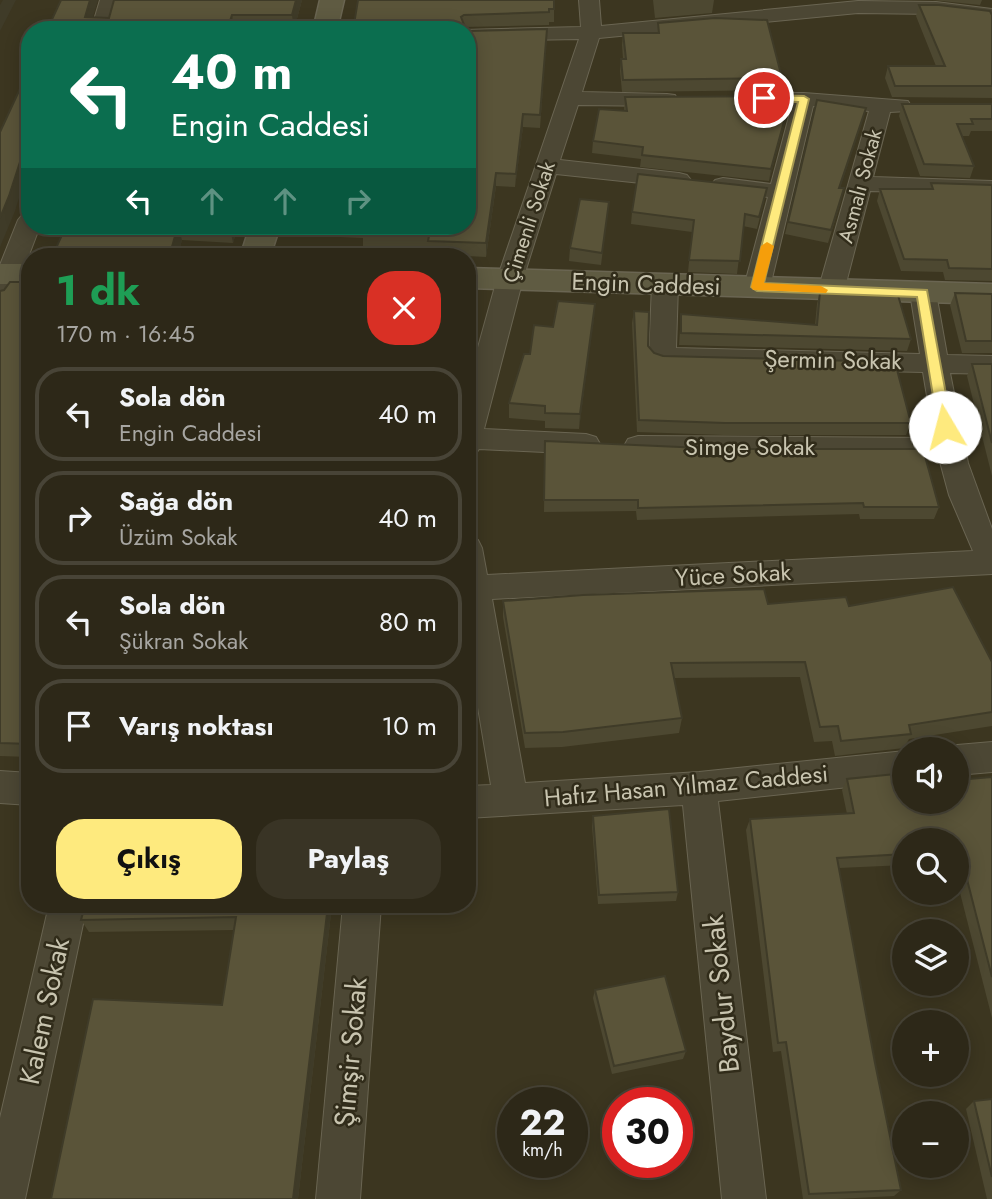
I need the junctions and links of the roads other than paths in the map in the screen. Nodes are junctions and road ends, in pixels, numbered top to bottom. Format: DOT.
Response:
graph roads {
  1 [pos="110,0"];
  2 [pos="332,0"];
  3 [pos="589,0"];
  4 [pos="992,15"];
  5 [pos="104,21"];
  6 [pos="327,21"];
  7 [pos="591,33"];
  8 [pos="476,35"];
  9 [pos="570,98"];
  10 [pos="726,99"];
  11 [pos="804,99"];
  12 [pos="687,100"];
  13 [pos="917,105"];
  14 [pos="881,106"];
  15 [pos="548,166"];
  16 [pos="860,184"];
  17 [pos="992,188"];
  18 [pos="781,191"];
  19 [pos="25,235"];
  20 [pos="476,278"];
  21 [pos="510,279"];
  22 [pos="10,280"];
  23 [pos="665,285"];
  24 [pos="757,287"];
  25 [pos="831,291"];
  26 [pos="923,293"];
  27 [pos="992,294"];
  28 [pos="936,362"];
  29 [pos="992,365"];
  30 [pos="476,408"];
  31 [pos="476,438"];
  32 [pos="948,448"];
  33 [pos="992,560"];
  34 [pos="476,588"];
  35 [pos="476,605"];
  36 [pos="992,757"];
  37 [pos="969,759"];
  38 [pos="892,767"];
  39 [pos="0,787"];
  40 [pos="21,788"];
  41 [pos="699,788"];
  42 [pos="511,801"];
  43 [pos="476,802"];
  44 [pos="66,913"];
  45 [pos="361,913"];
  46 [pos="3,1199"];
  47 [pos="338,1199"];
  48 [pos="744,1199"];
  1 -- 5 [label="street"];
  2 -- 6 [label="street"];
  3 -- 7 [label="street, Çimenli Sokak"];
  4 -- 7 [label="street"];
  7 -- 8 [label="street"];
  7 -- 9 [label="street, Çimenli Sokak"];
  9 -- 12 [label="street"];
  9 -- 15 [label="street, Çimenli Sokak"];
  10 -- 11 [label="street"];
  11 -- 14 [label="street"];
  11 -- 18 [label="street"];
  13 -- 14 [label="street, Asmalı Sokak"];
  14 -- 16 [label="street, Asmalı Sokak"];
  15 -- 18 [label="street"];
  15 -- 21 [label="street, Çimenli Sokak"];
  16 -- 17 [label="street"];
  16 -- 25 [label="street, Asmalı Sokak"];
  18 -- 24 [label="street"];
  19 -- 22 [label="street"];
  20 -- 21 [label="street, Engin Caddesi"];
  21 -- 23 [label="street, Engin Caddesi"];
  21 -- 30 [label="street, Çimenli Sokak"];
  23 -- 24 [label="street, Engin Caddesi"];
  23 -- 28 [label="street, Şermin Sokak"];
  24 -- 25 [label="street, Engin Caddesi"];
  25 -- 26 [label="street, Engin Caddesi"];
  26 -- 27 [label="street, Engin Caddesi"];
  26 -- 28 [label="street"];
  28 -- 29 [label="street, Şermin Sokak"];
  28 -- 32 [label="street"];
  31 -- 32 [label="street, Simge Sokak"];
  32 -- 33 [label="street"];
  33 -- 34 [label="street, Yüce Sokak"];
  35 -- 42 [label="street"];
  36 -- 37 [label="street"];
  38 -- 41 [label="street, Hafız Hasan Yılmaz Caddesi"];
  39 -- 40 [label="street"];
  41 -- 42 [label="street, Hafız Hasan Yılmaz Caddesi"];
  41 -- 48 [label="street, Baydur Sokak"];
  42 -- 43 [label="street, Hafız Hasan Yılmaz Caddesi"];
  44 -- 46 [label="street, Kalem Sokak"];
  45 -- 47 [label="street, Şimşir Sokak"];
}
